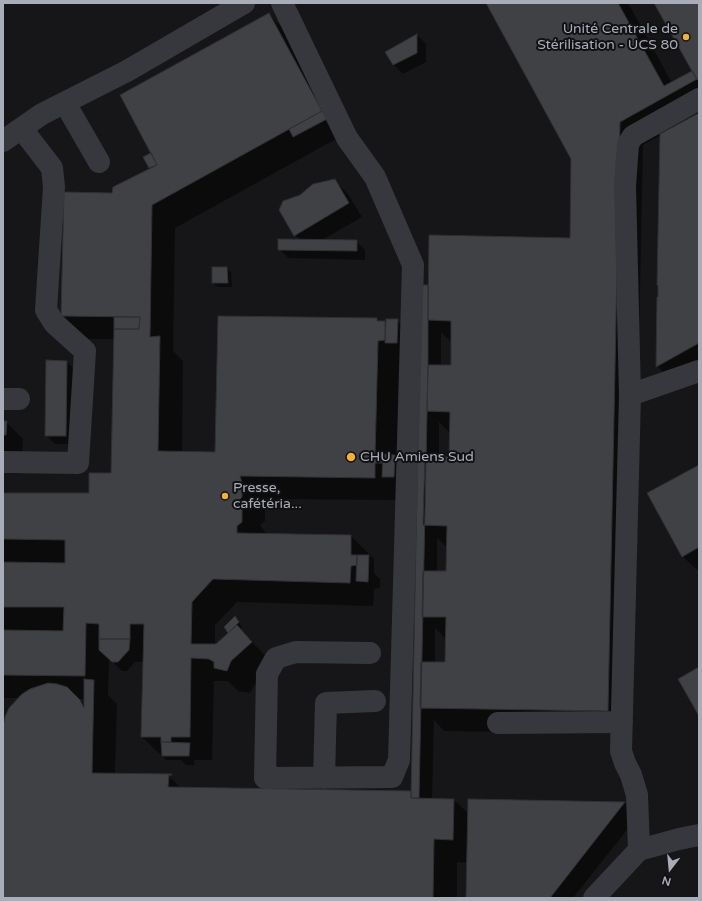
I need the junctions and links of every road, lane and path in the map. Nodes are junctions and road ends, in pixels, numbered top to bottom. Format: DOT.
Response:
graph roads {
  1 [pos="244,3"];
  2 [pos="282,3"];
  3 [pos="699,99"];
  4 [pos="65,103"];
  5 [pos="22,129"];
  6 [pos="3,141"];
  7 [pos="99,162"];
  8 [pos="699,372"];
  9 [pos="630,395"];
  10 [pos="3,462"];
  11 [pos="370,653"];
  12 [pos="375,701"];
  13 [pos="622,722"];
  14 [pos="498,723"];
  15 [pos="324,778"];
  16 [pos="699,835"];
  17 [pos="639,850"];
  18 [pos="594,898"];
  1 -- 4 [label="street"];
  2 -- 15 [label="street"];
  3 -- 9 [label="street"];
  4 -- 5 [label="street"];
  4 -- 7 [label="street"];
  5 -- 6 [label="street"];
  5 -- 10 [label="street"];
  8 -- 9 [label="street"];
  9 -- 13 [label="street"];
  11 -- 15 [label="street"];
  12 -- 15 [label="street"];
  13 -- 14 [label="street"];
  13 -- 17 [label="street"];
  16 -- 17 [label="street"];
  17 -- 18 [label="street"];
}
